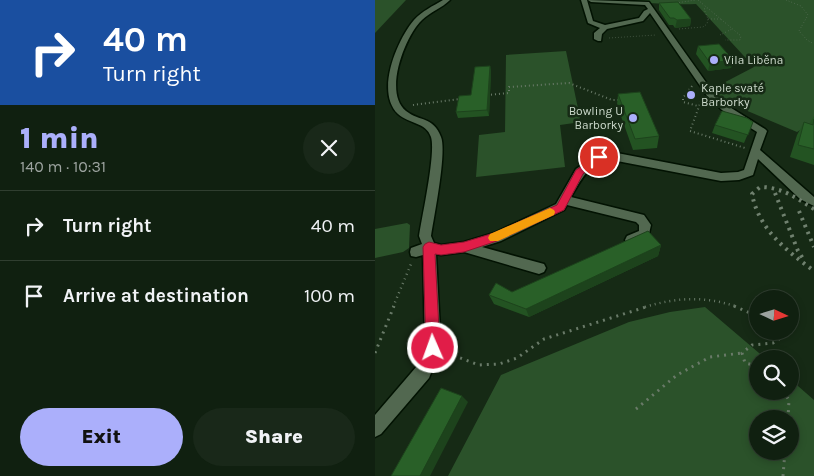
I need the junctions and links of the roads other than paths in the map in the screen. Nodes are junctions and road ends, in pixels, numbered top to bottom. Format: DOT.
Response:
graph roads {
  1 [pos="447,0"];
  2 [pos="584,0"];
  3 [pos="591,0"];
  4 [pos="653,10"];
  5 [pos="605,27"];
  6 [pos="599,39"];
  7 [pos="755,151"];
  8 [pos="566,200"];
  9 [pos="814,202"];
  10 [pos="619,246"];
  11 [pos="464,247"];
  12 [pos="422,249"];
  13 [pos="539,268"];
  14 [pos="375,428"];
  1 -- 12 [label="lane"];
  2 -- 5 [label="lane"];
  3 -- 4 [label="lane"];
  4 -- 5 [label="lane"];
  4 -- 7 [label="lane"];
  5 -- 6 [label="lane"];
  7 -- 8 [label="lane"];
  7 -- 9 [label="lane"];
  8 -- 10 [label="lane"];
  8 -- 11 [label="lane"];
  11 -- 12 [label="lane"];
  11 -- 13 [label="lane"];
  12 -- 14 [label="lane"];
}
